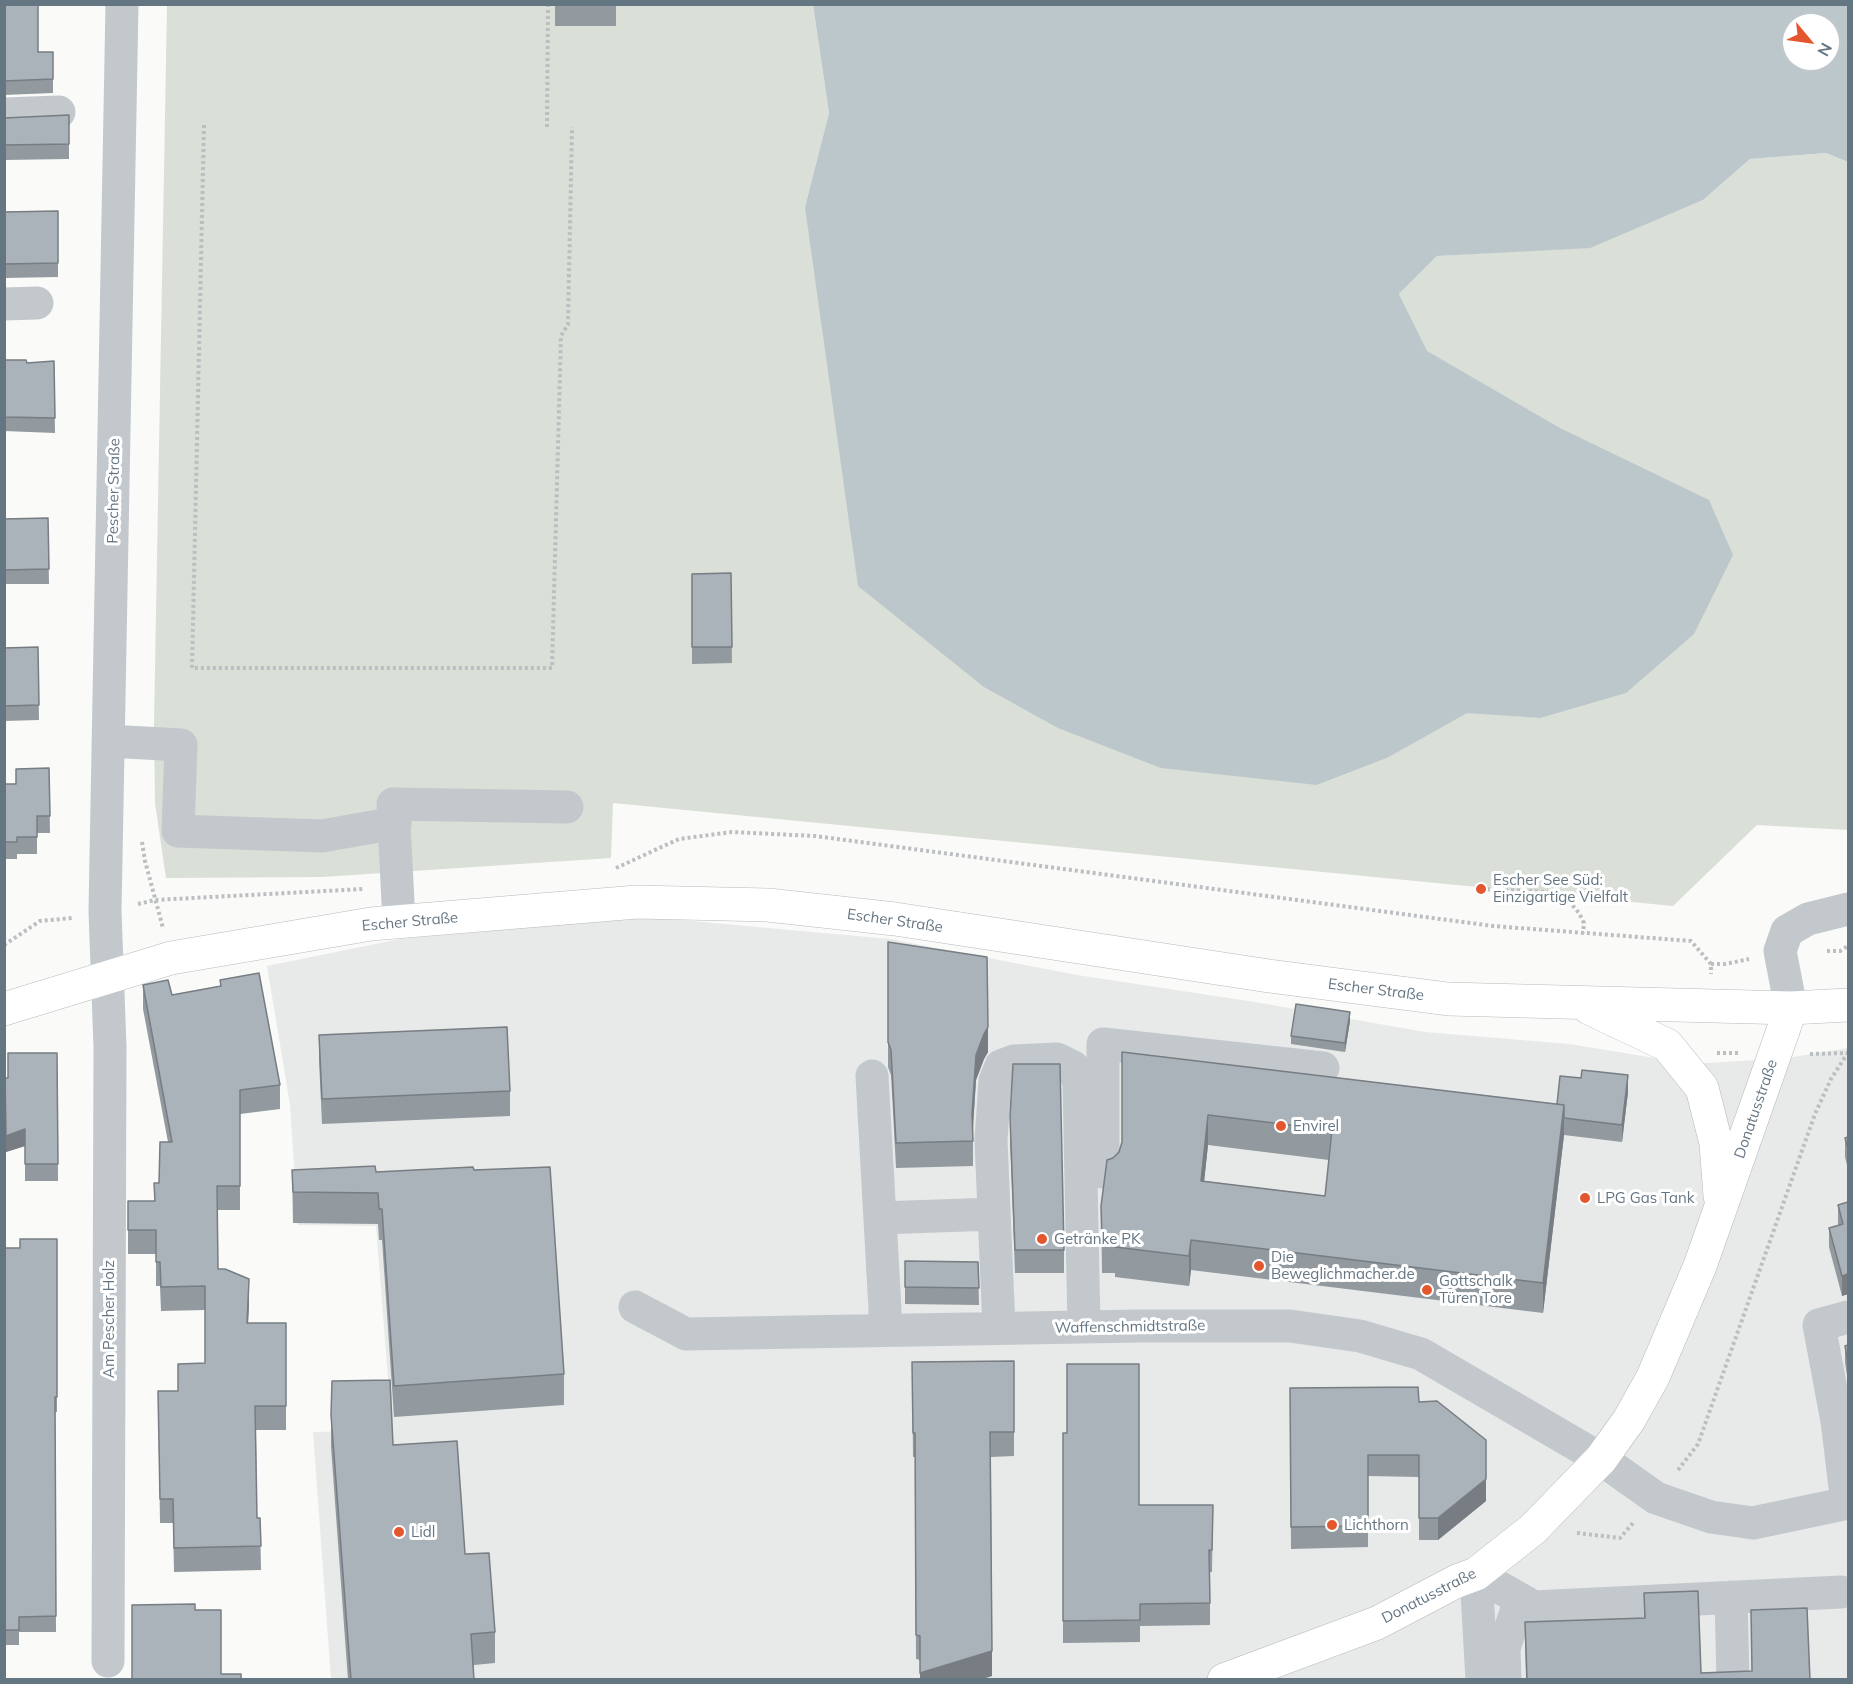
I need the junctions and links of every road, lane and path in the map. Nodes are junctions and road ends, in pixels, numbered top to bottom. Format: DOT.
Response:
graph roads {
  1 [pos="122,4"];
  2 [pos="548,4"];
  3 [pos="59,112"];
  4 [pos="4,114"];
  5 [pos="204,125"];
  6 [pos="547,127"];
  7 [pos="572,127"];
  8 [pos="37,303"];
  9 [pos="4,304"];
  10 [pos="108,741"];
  11 [pos="567,807"];
  12 [pos="395,823"];
  13 [pos="1481,889"];
  14 [pos="1848,909"];
  15 [pos="105,911"];
  16 [pos="399,922"];
  17 [pos="1583,933"];
  18 [pos="4,945"];
  19 [pos="108,977"];
  20 [pos="1580,1003"];
  21 [pos="1848,1005"];
  22 [pos="1791,1008"];
  23 [pos="4,1009"];
  24 [pos="1847,1053"];
  25 [pos="1323,1068"];
  26 [pos="872,1076"];
  27 [pos="1720,1210"];
  28 [pos="994,1214"];
  29 [pos="880,1218"];
  30 [pos="635,1307"];
  31 [pos="1848,1317"];
  32 [pos="1093,1327"];
  33 [pos="999,1328"];
  34 [pos="884,1330"];
  35 [pos="1601,1459"];
  36 [pos="1656,1498"];
  37 [pos="1848,1503"];
  38 [pos="1533,1529"];
  39 [pos="1476,1574"];
  40 [pos="1842,1592"];
  41 [pos="1731,1597"];
  42 [pos="1520,1599"];
  43 [pos="108,1661"];
  44 [pos="1224,1680"];
  45 [pos="1482,1680"];
  46 [pos="1505,1680"];
  47 [pos="1733,1680"];
  1 -- 10 [label="street, Pescher Straße"];
  2 -- 6 [label="path"];
  3 -- 4 [label="street"];
  5 -- 7 [label="path"];
  8 -- 9 [label="street"];
  10 -- 12 [label="street"];
  10 -- 15 [label="street, Pescher Straße"];
  11 -- 12 [label="street"];
  12 -- 16 [label="street"];
  13 -- 17 [label="path"];
  14 -- 22 [label="street"];
  15 -- 18 [label="path"];
  15 -- 19 [label="street, Pescher Straße"];
  16 -- 19 [label="main road, Escher Straße"];
  16 -- 20 [label="main road, Escher Straße"];
  19 -- 23 [label="main road, Escher Straße"];
  19 -- 43 [label="street, Am Pescher Holz"];
  20 -- 22 [label="main road, Escher Straße"];
  20 -- 27 [label="main road, Donatusstraße"];
  21 -- 22 [label="main road, Escher Straße"];
  22 -- 27 [label="main road, Donatusstraße"];
  24 -- 36 [label="path"];
  25 -- 32 [label="street"];
  26 -- 29 [label="street"];
  27 -- 35 [label="main road, Donatusstraße"];
  28 -- 29 [label="street"];
  28 -- 32 [label="street"];
  28 -- 33 [label="street"];
  29 -- 34 [label="street"];
  30 -- 34 [label="street, Waffenschmidtstraße"];
  31 -- 37 [label="street"];
  32 -- 33 [label="street, Waffenschmidtstraße"];
  32 -- 35 [label="street, Waffenschmidtstraße"];
  33 -- 34 [label="street, Waffenschmidtstraße"];
  35 -- 36 [label="street"];
  35 -- 38 [label="main road, Donatusstraße"];
  36 -- 37 [label="street"];
  36 -- 38 [label="path"];
  38 -- 39 [label="main road, Donatusstraße"];
  39 -- 42 [label="street"];
  39 -- 44 [label="main road, Donatusstraße"];
  39 -- 45 [label="street"];
  40 -- 41 [label="street"];
  41 -- 42 [label="street"];
  41 -- 47 [label="street"];
  42 -- 46 [label="street"];
}
